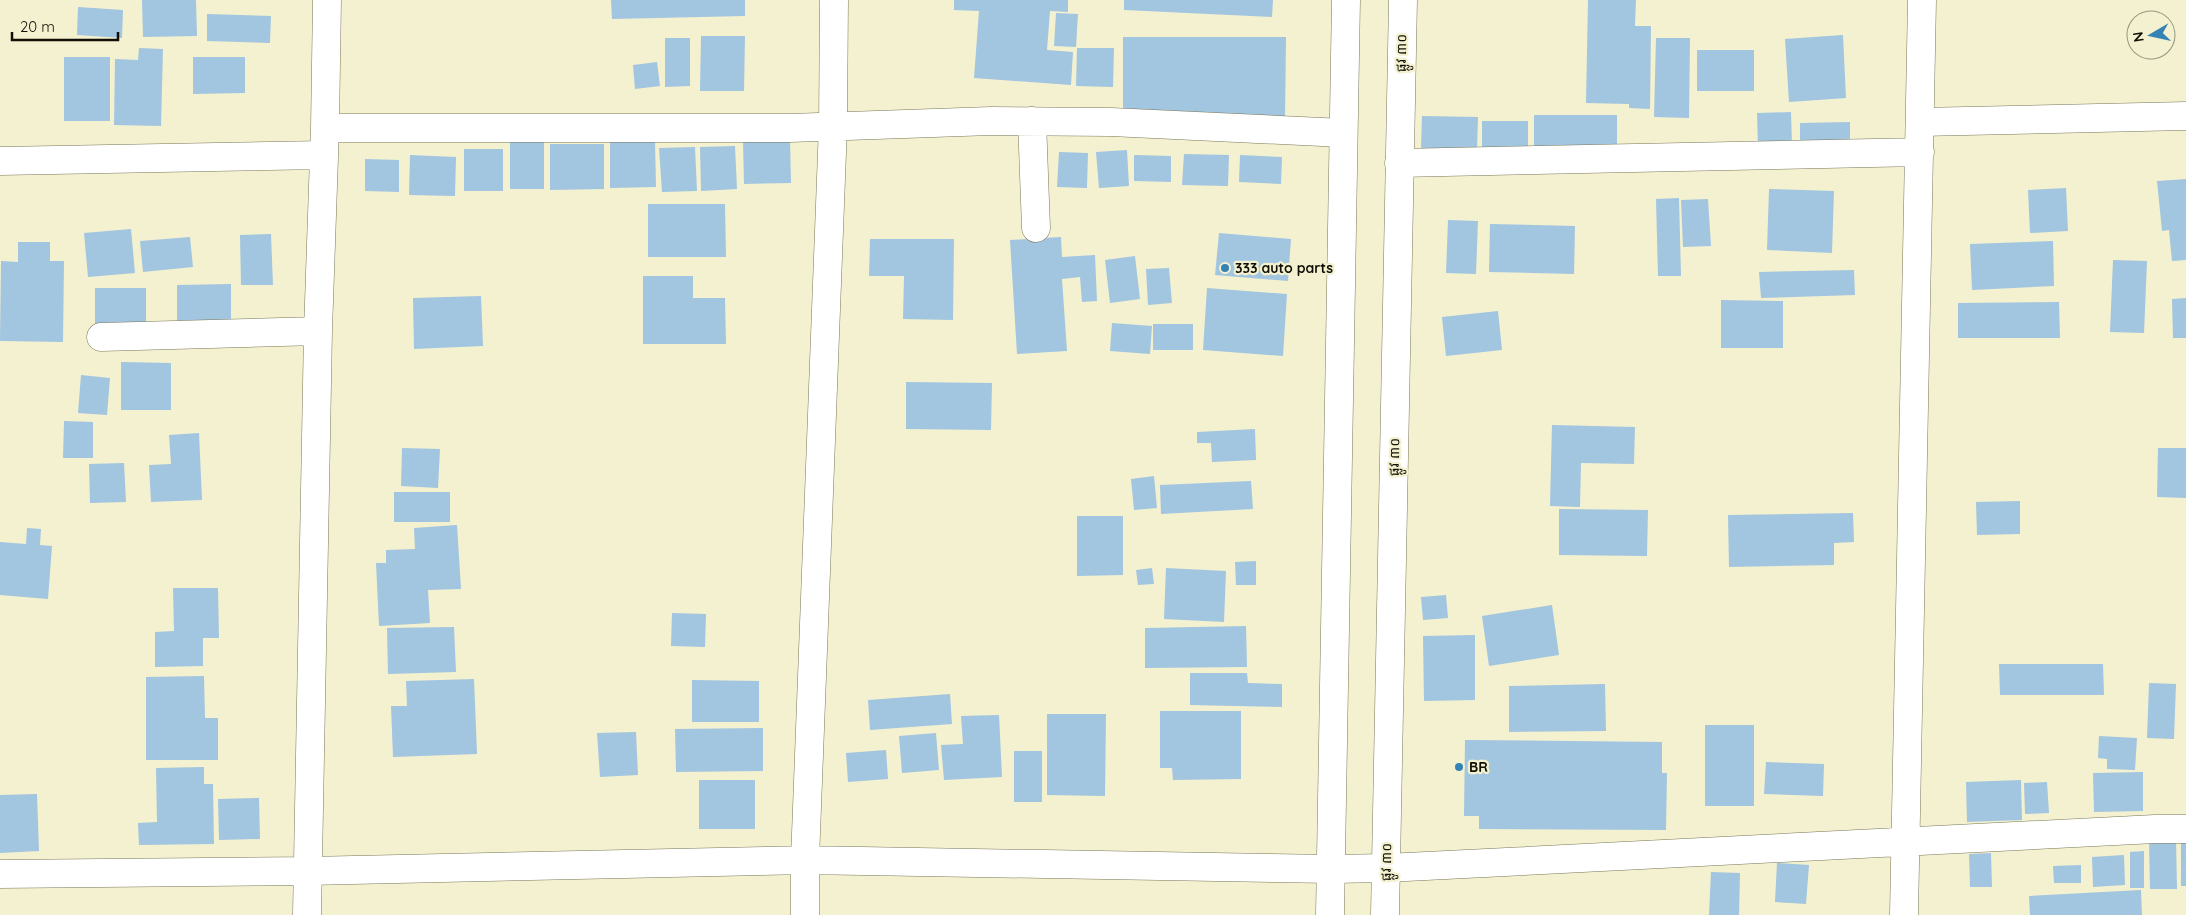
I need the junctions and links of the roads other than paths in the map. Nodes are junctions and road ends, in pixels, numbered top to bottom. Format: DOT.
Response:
graph roads {
  1 [pos="327,0"];
  2 [pos="834,0"];
  3 [pos="1346,0"];
  4 [pos="1403,0"];
  5 [pos="1922,0"];
  6 [pos="2186,116"];
  7 [pos="1032,121"];
  8 [pos="1920,122"];
  9 [pos="833,126"];
  10 [pos="325,128"];
  11 [pos="1343,133"];
  12 [pos="1920,152"];
  13 [pos="324,156"];
  14 [pos="0,161"];
  15 [pos="1399,163"];
  16 [pos="1036,228"];
  17 [pos="318,331"];
  18 [pos="101,337"];
  19 [pos="2186,830"];
  20 [pos="1906,841"];
  21 [pos="805,860"];
  22 [pos="1386,868"];
  23 [pos="1332,869"];
  24 [pos="308,871"];
  25 [pos="0,874"];
  26 [pos="306,915"];
  27 [pos="805,915"];
  28 [pos="1330,915"];
  29 [pos="1385,915"];
  30 [pos="1904,915"];
  1 -- 10 [label="street"];
  2 -- 9 [label="street"];
  3 -- 11 [label="street"];
  4 -- 15 [label="street, ផ្លូវ ៣០"];
  5 -- 8 [label="street"];
  6 -- 8 [label="street"];
  7 -- 9 [label="street"];
  7 -- 11 [label="street"];
  7 -- 16 [label="street"];
  8 -- 12 [label="street"];
  9 -- 10 [label="street"];
  9 -- 21 [label="street"];
  10 -- 13 [label="street"];
  11 -- 23 [label="street"];
  12 -- 15 [label="street"];
  12 -- 20 [label="street"];
  13 -- 14 [label="street"];
  13 -- 17 [label="street"];
  15 -- 22 [label="street, ផ្លូវ ៣០"];
  17 -- 18 [label="street"];
  17 -- 24 [label="street"];
  19 -- 20 [label="street"];
  20 -- 22 [label="street"];
  20 -- 30 [label="street"];
  21 -- 23 [label="street"];
  21 -- 24 [label="street"];
  21 -- 27 [label="street"];
  22 -- 23 [label="street"];
  22 -- 29 [label="street, ផ្លូវ ៣០"];
  23 -- 28 [label="street"];
  24 -- 25 [label="street"];
  24 -- 26 [label="street"];
}
